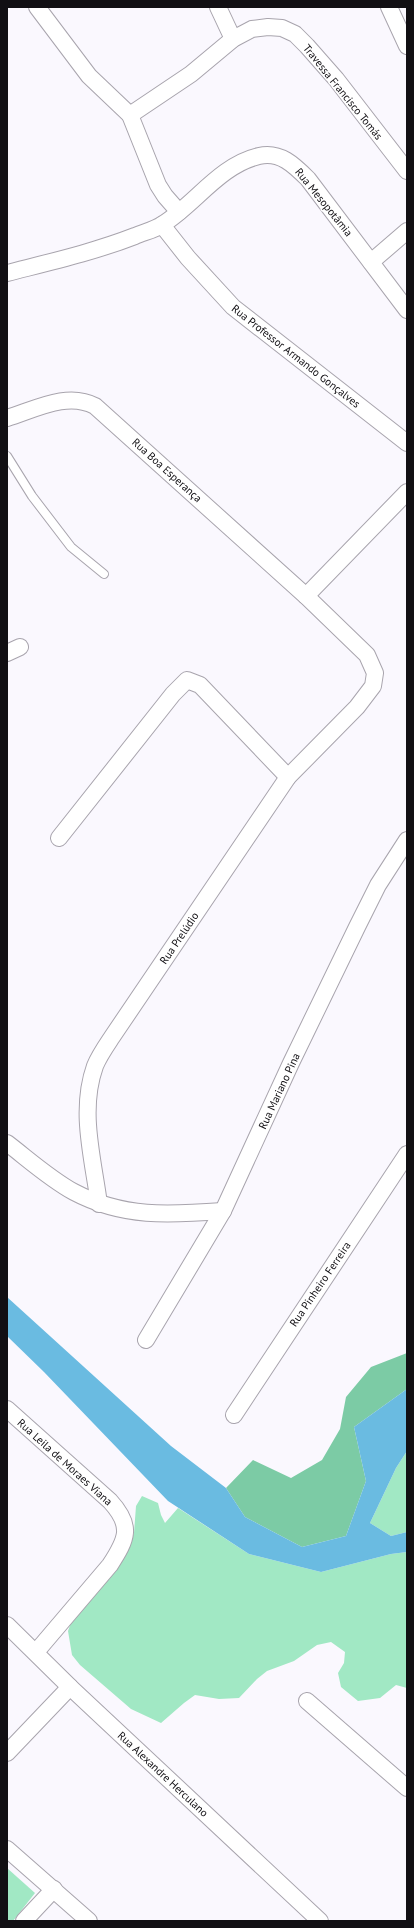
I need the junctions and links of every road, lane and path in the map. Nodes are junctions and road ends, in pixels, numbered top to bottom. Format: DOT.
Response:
graph roads {
  1 [pos="37,7"];
  2 [pos="218,7"];
  3 [pos="389,7"];
  4 [pos="233,39"];
  5 [pos="407,46"];
  6 [pos="130,115"];
  7 [pos="407,171"];
  8 [pos="179,212"];
  9 [pos="162,225"];
  10 [pos="407,231"];
  11 [pos="371,262"];
  12 [pos="8,271"];
  13 [pos="407,310"];
  14 [pos="7,418"];
  15 [pos="407,442"];
  16 [pos="7,456"];
  17 [pos="407,492"];
  18 [pos="104,574"];
  19 [pos="306,596"];
  20 [pos="357,707"];
  21 [pos="288,777"];
  22 [pos="59,838"];
  23 [pos="407,840"];
  24 [pos="7,1142"];
  25 [pos="407,1154"];
  26 [pos="99,1204"];
  27 [pos="223,1211"];
  28 [pos="146,1340"];
  29 [pos="7,1409"];
  30 [pos="234,1415"];
  31 [pos="7,1625"];
  32 [pos="36,1652"];
  33 [pos="70,1687"];
  34 [pos="308,1701"];
  35 [pos="7,1754"];
  36 [pos="407,1788"];
  37 [pos="7,1849"];
  38 [pos="54,1889"];
  39 [pos="24,1921"];
  40 [pos="89,1921"];
  41 [pos="320,1921"];
  1 -- 6 [label="street"];
  2 -- 4 [label="street"];
  3 -- 5 [label="street"];
  4 -- 6 [label="street, Travessa Francisco Tomás"];
  4 -- 7 [label="street, Travessa Francisco Tomás"];
  6 -- 8 [label="street"];
  8 -- 9 [label="street, Rua Mesopotâmia"];
  8 -- 11 [label="street, Rua Mesopotâmia"];
  9 -- 12 [label="street, Rua Mesopotâmia"];
  9 -- 15 [label="street, Rua Professor Armando Gonçalves"];
  10 -- 11 [label="street"];
  11 -- 13 [label="street, Rua Mesopotâmia"];
  14 -- 19 [label="street, Rua Boa Esperança"];
  16 -- 18 [label="lane"];
  17 -- 19 [label="street"];
  19 -- 20 [label="street, Rua Boa Esperança"];
  20 -- 21 [label="street, Rua Prelúdio"];
  21 -- 22 [label="street"];
  21 -- 26 [label="street, Rua Prelúdio"];
  23 -- 27 [label="street, Rua Mariano Pina"];
  24 -- 26 [label="street"];
  25 -- 30 [label="street, Rua Pinheiro Ferreira"];
  26 -- 27 [label="street"];
  27 -- 28 [label="street, Rua Mariano Pina"];
  29 -- 32 [label="street, Rua Leila de Moraes Viana"];
  31 -- 32 [label="street, Rua Alexandre Herculano"];
  32 -- 33 [label="street, Rua Alexandre Herculano"];
  33 -- 35 [label="street"];
  33 -- 41 [label="street, Rua Alexandre Herculano"];
  34 -- 36 [label="street"];
  37 -- 38 [label="street"];
  38 -- 39 [label="street"];
  38 -- 40 [label="street"];
}
